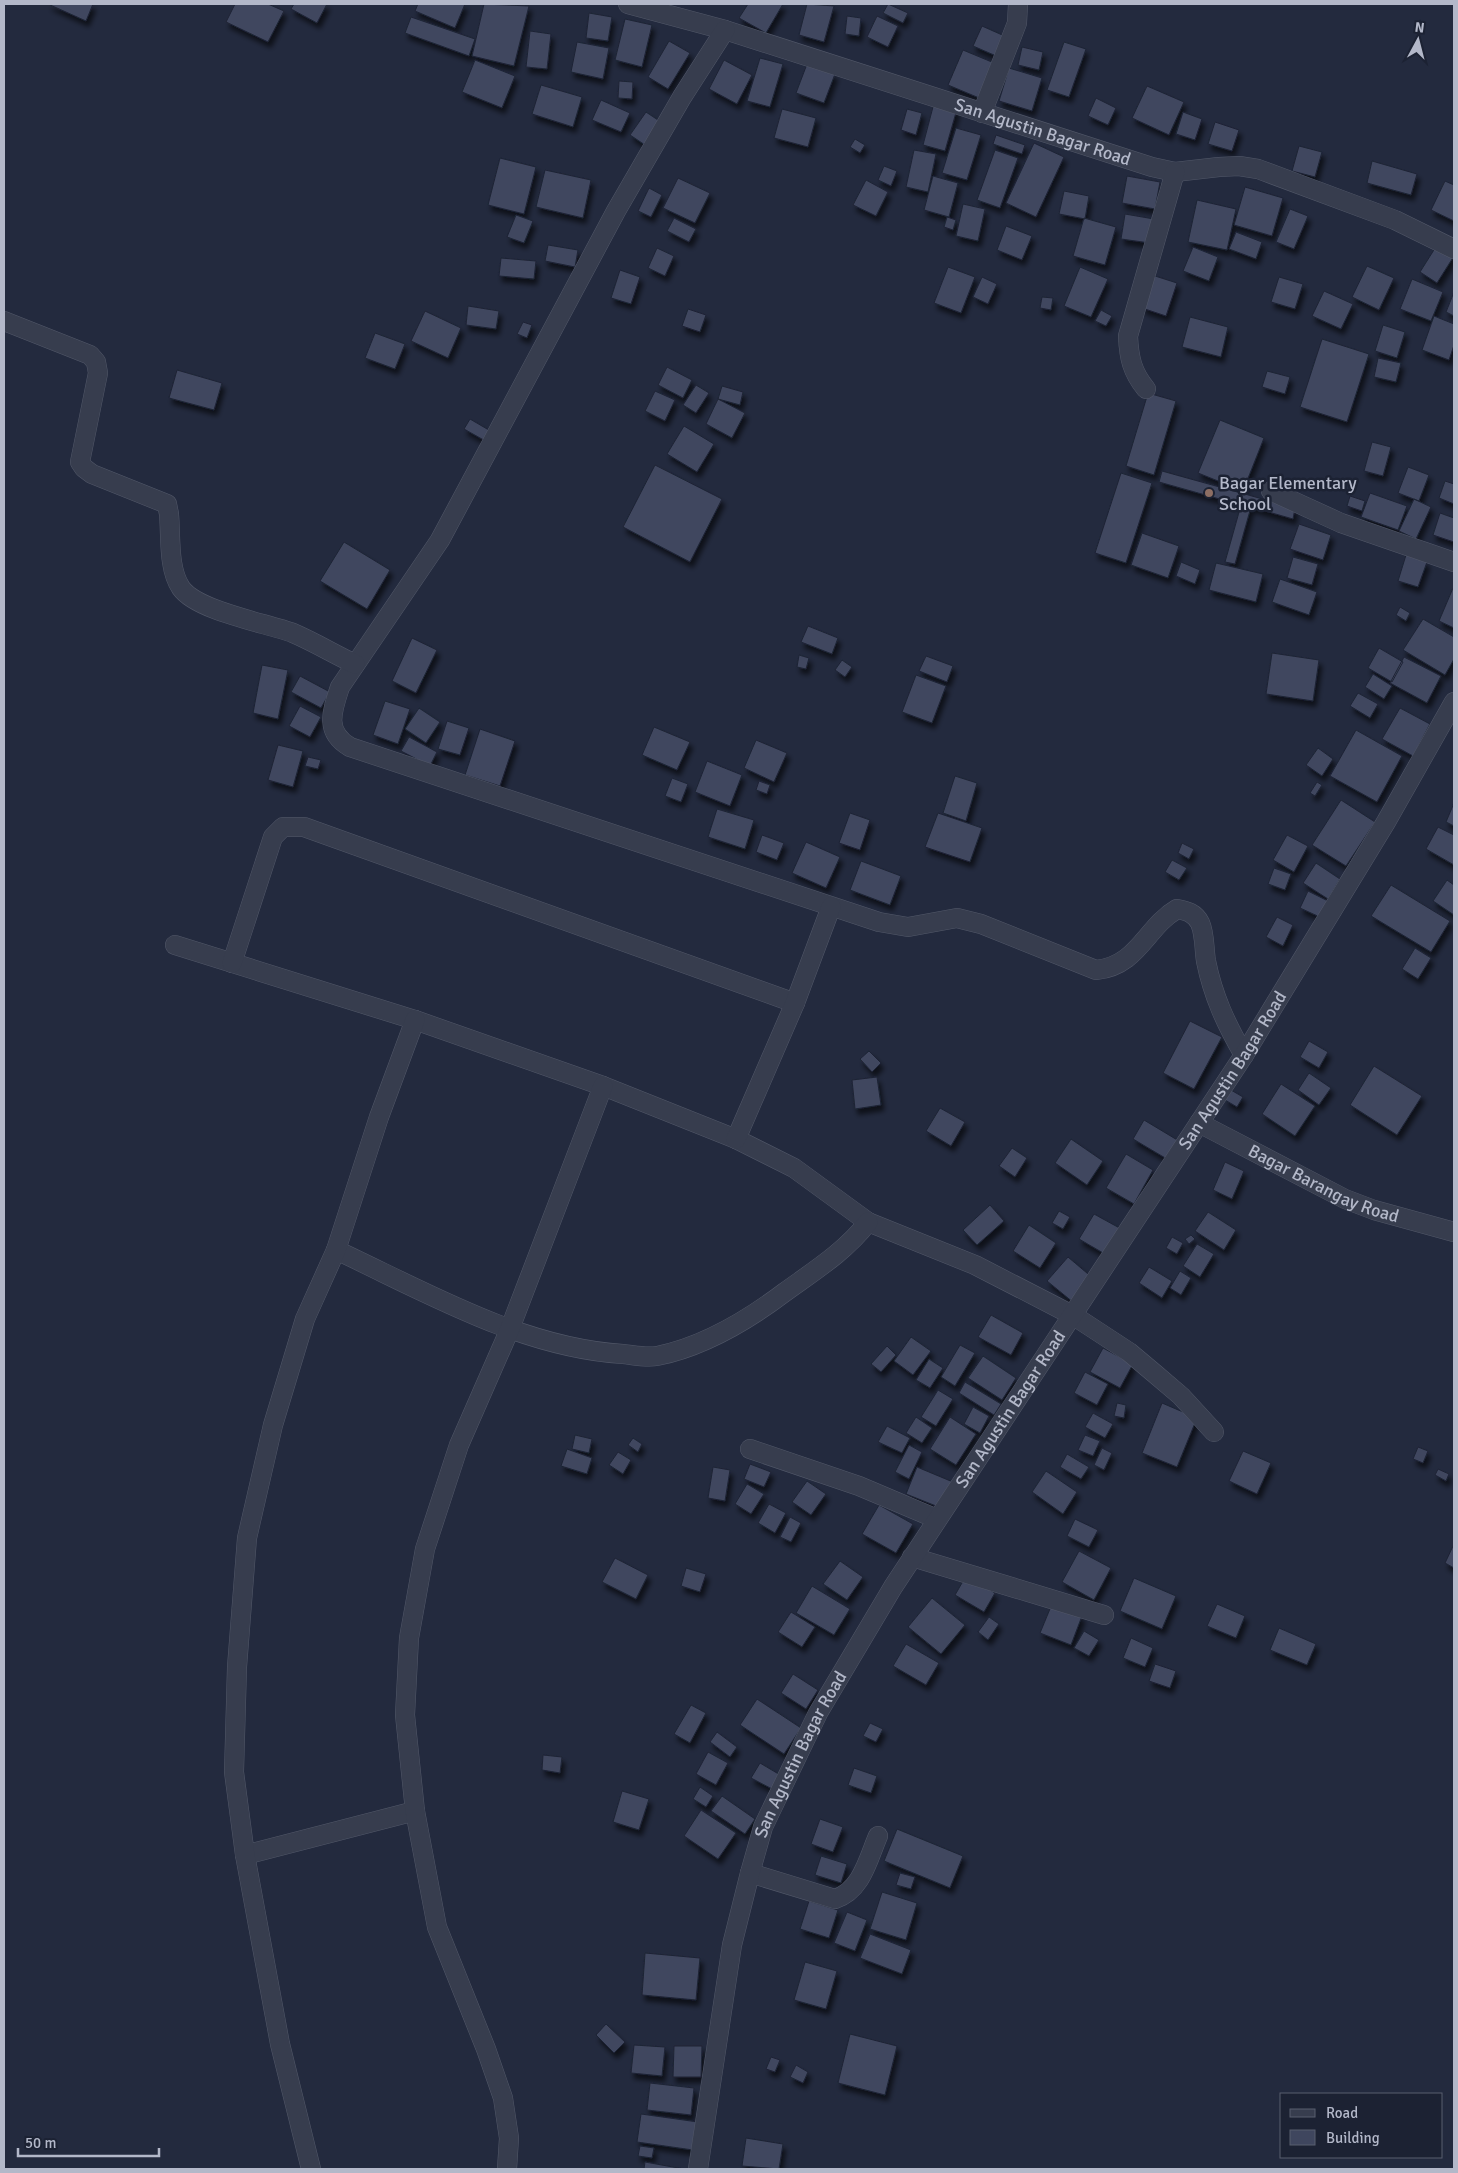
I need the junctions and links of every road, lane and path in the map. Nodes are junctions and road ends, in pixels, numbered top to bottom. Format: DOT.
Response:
graph roads {
  1 [pos="628,4"];
  2 [pos="1018,4"];
  3 [pos="725,30"];
  4 [pos="982,113"];
  5 [pos="1175,172"];
  6 [pos="1454,249"];
  7 [pos="4,322"];
  8 [pos="1146,389"];
  9 [pos="1271,491"];
  10 [pos="1454,562"];
  11 [pos="355,664"];
  12 [pos="1454,702"];
  13 [pos="831,907"];
  14 [pos="175,945"];
  15 [pos="232,963"];
  16 [pos="795,1003"];
  17 [pos="415,1020"];
  18 [pos="1244,1055"];
  19 [pos="602,1086"];
  20 [pos="1199,1123"];
  21 [pos="736,1139"];
  22 [pos="868,1222"];
  23 [pos="1454,1232"];
  24 [pos="336,1250"];
  25 [pos="1074,1316"];
  26 [pos="509,1330"];
  27 [pos="1214,1432"];
  28 [pos="750,1449"];
  29 [pos="938,1519"];
  30 [pos="912,1558"];
  31 [pos="1104,1615"];
  32 [pos="415,1811"];
  33 [pos="878,1836"];
  34 [pos="245,1855"];
  35 [pos="750,1874"];
  36 [pos="311,2169"];
  37 [pos="507,2169"];
  38 [pos="698,2169"];
  1 -- 3 [label="street, San Agustin Bagar Road"];
  2 -- 4 [label="street"];
  3 -- 4 [label="street, San Agustin Bagar Road"];
  3 -- 11 [label="street"];
  4 -- 5 [label="street, San Agustin Bagar Road"];
  5 -- 6 [label="street, San Agustin Bagar Road"];
  5 -- 8 [label="street"];
  7 -- 11 [label="street"];
  9 -- 10 [label="street"];
  11 -- 13 [label="street"];
  12 -- 18 [label="street, San Agustin Bagar Road"];
  13 -- 16 [label="street"];
  13 -- 18 [label="street"];
  14 -- 15 [label="street"];
  15 -- 16 [label="street"];
  15 -- 17 [label="street"];
  16 -- 21 [label="street"];
  17 -- 19 [label="street"];
  17 -- 24 [label="street"];
  18 -- 20 [label="street, San Agustin Bagar Road"];
  19 -- 21 [label="street"];
  19 -- 26 [label="street"];
  20 -- 23 [label="street, Bagar Barangay Road"];
  20 -- 25 [label="street, San Agustin Bagar Road"];
  21 -- 22 [label="street"];
  22 -- 25 [label="street"];
  22 -- 26 [label="street"];
  24 -- 26 [label="street"];
  24 -- 34 [label="street"];
  25 -- 27 [label="street"];
  25 -- 29 [label="street, San Agustin Bagar Road"];
  26 -- 32 [label="street"];
  28 -- 29 [label="street"];
  29 -- 30 [label="street, San Agustin Bagar Road"];
  30 -- 31 [label="street"];
  30 -- 35 [label="street, San Agustin Bagar Road"];
  32 -- 34 [label="street"];
  32 -- 37 [label="street"];
  33 -- 35 [label="street"];
  34 -- 36 [label="street"];
  35 -- 38 [label="street, San Agustin Bagar Road"];
}
